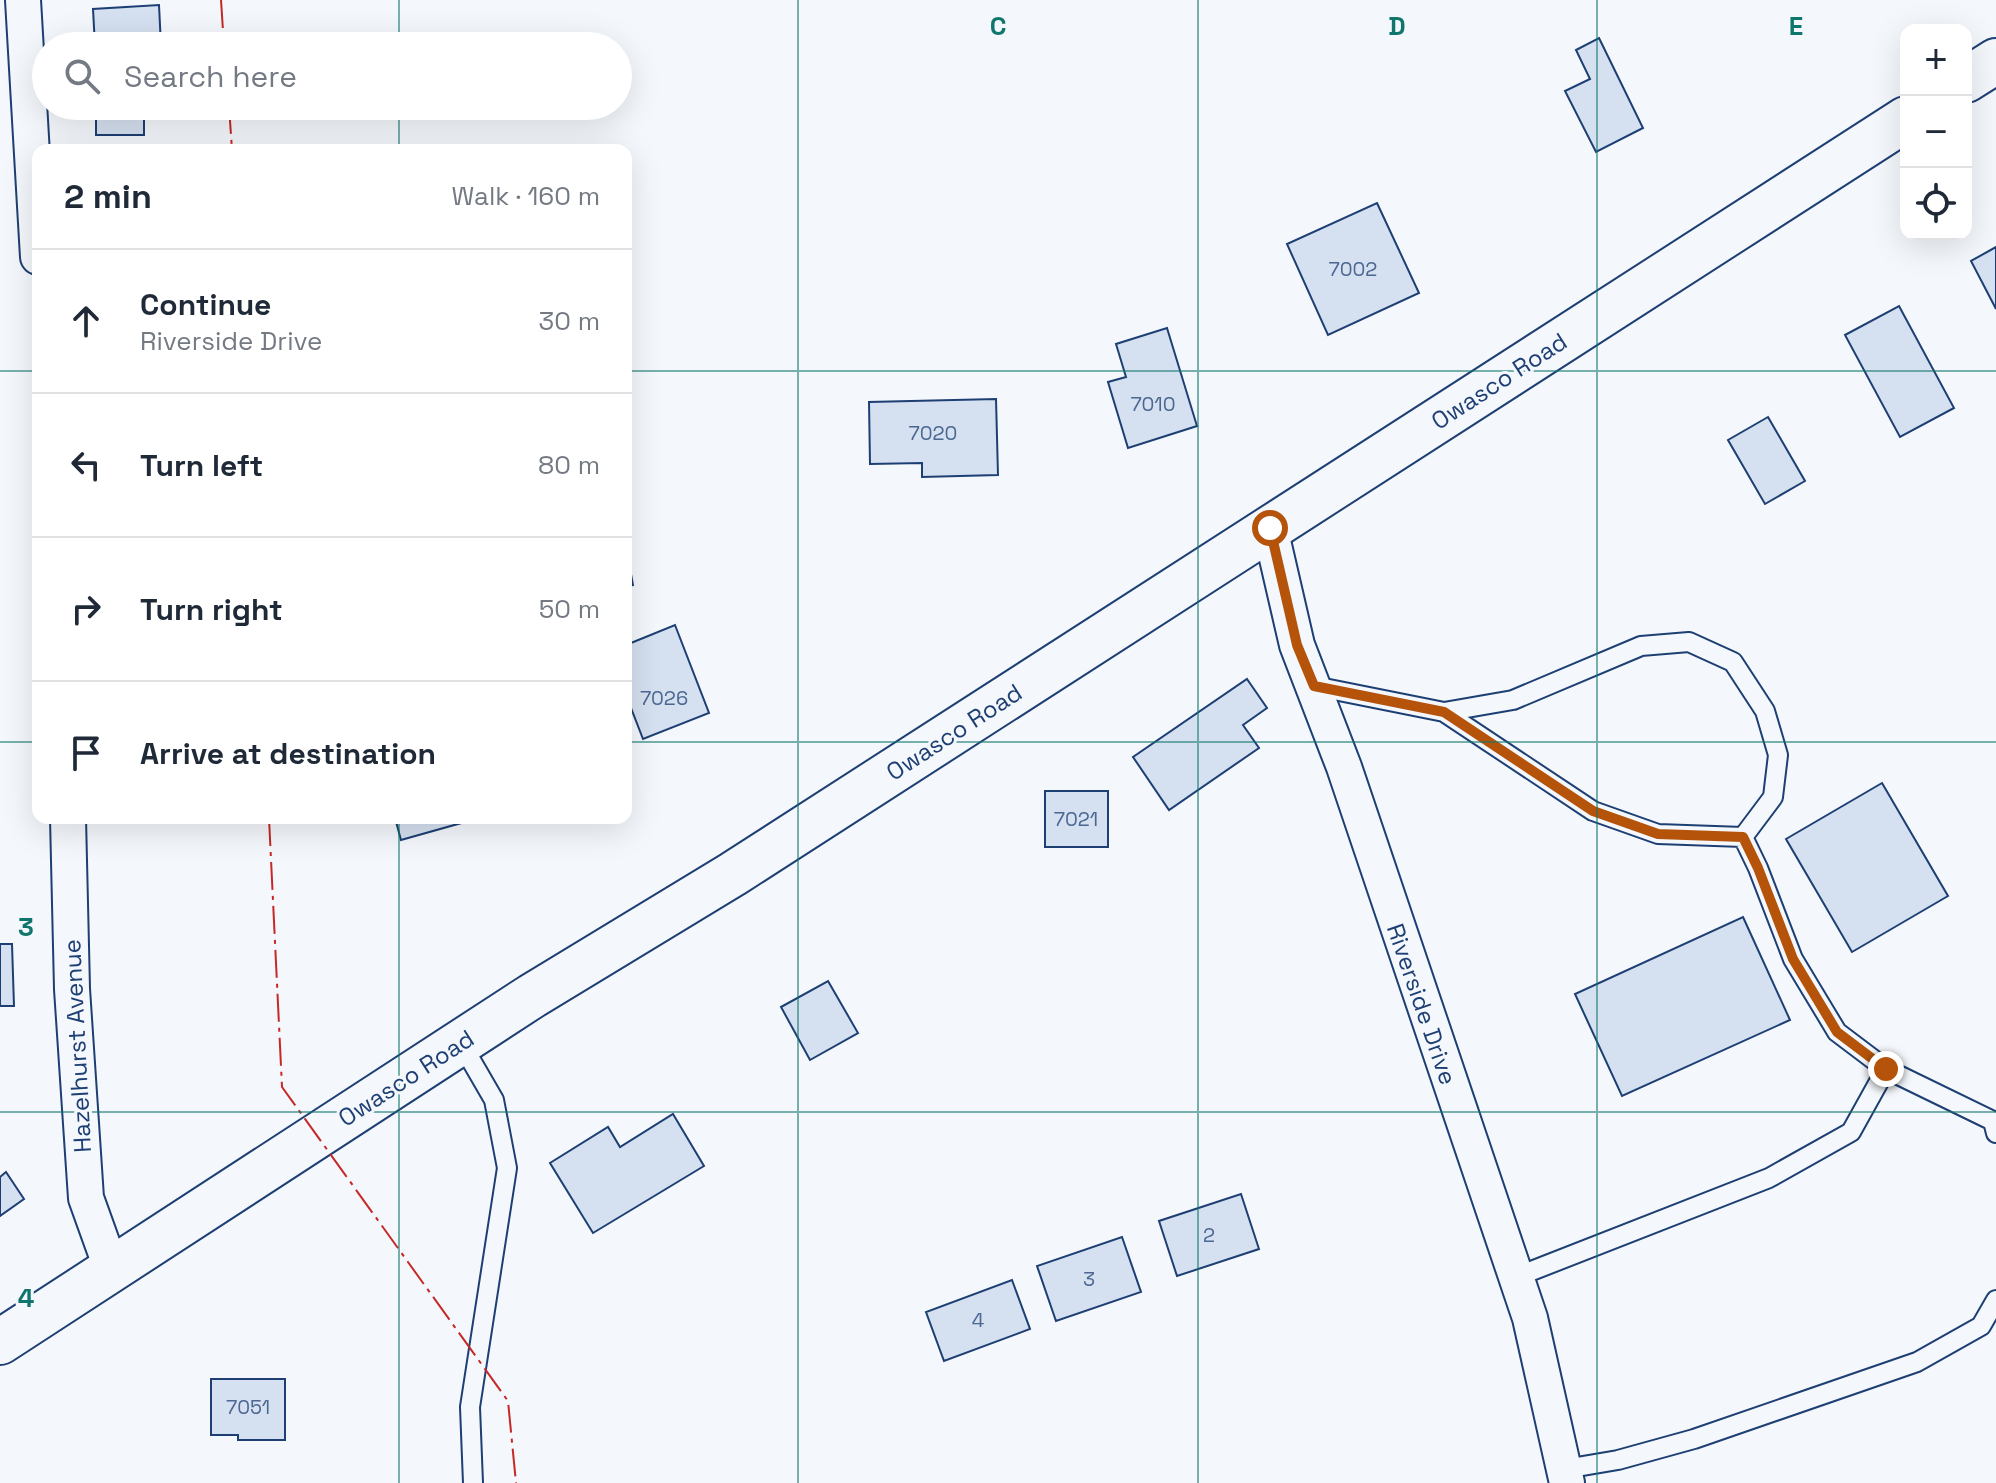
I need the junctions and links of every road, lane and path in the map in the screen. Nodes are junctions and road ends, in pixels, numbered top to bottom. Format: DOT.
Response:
graph roads {
  1 [pos="23,0"];
  2 [pos="1996,61"];
  3 [pos="1972,76"];
  4 [pos="1900,123"];
  5 [pos="32,154"];
  6 [pos="1270,528"];
  7 [pos="1314,686"];
  8 [pos="1444,712"];
  9 [pos="68,824"];
  10 [pos="1743,837"];
  11 [pos="460,1042"];
  12 [pos="1886,1069"];
  13 [pos="1995,1125"];
  14 [pos="117,1267"];
  15 [pos="1516,1277"];
  16 [pos="1996,1300"];
  17 [pos="1988,1324"];
  18 [pos="0,1342"];
  19 [pos="1566,1476"];
  20 [pos="473,1483"];
  1 -- 5 [label="street"];
  2 -- 3 [label="main road"];
  4 -- 6 [label="main road, Owasco Road"];
  6 -- 7 [label="street, Riverside Drive"];
  6 -- 11 [label="main road, Owasco Road"];
  7 -- 8 [label="lane"];
  7 -- 15 [label="street, Riverside Drive"];
  8 -- 10 [label="lane"];
  8 -- 10 [label="lane"];
  9 -- 14 [label="street, Hazelhurst Avenue"];
  10 -- 12 [label="lane"];
  11 -- 14 [label="main road, Owasco Road"];
  11 -- 20 [label="lane"];
  12 -- 13 [label="lane"];
  12 -- 15 [label="lane"];
  14 -- 18 [label="main road, Owasco Road"];
  15 -- 19 [label="street, Riverside Drive"];
  16 -- 17 [label="lane"];
  17 -- 19 [label="lane"];
}
